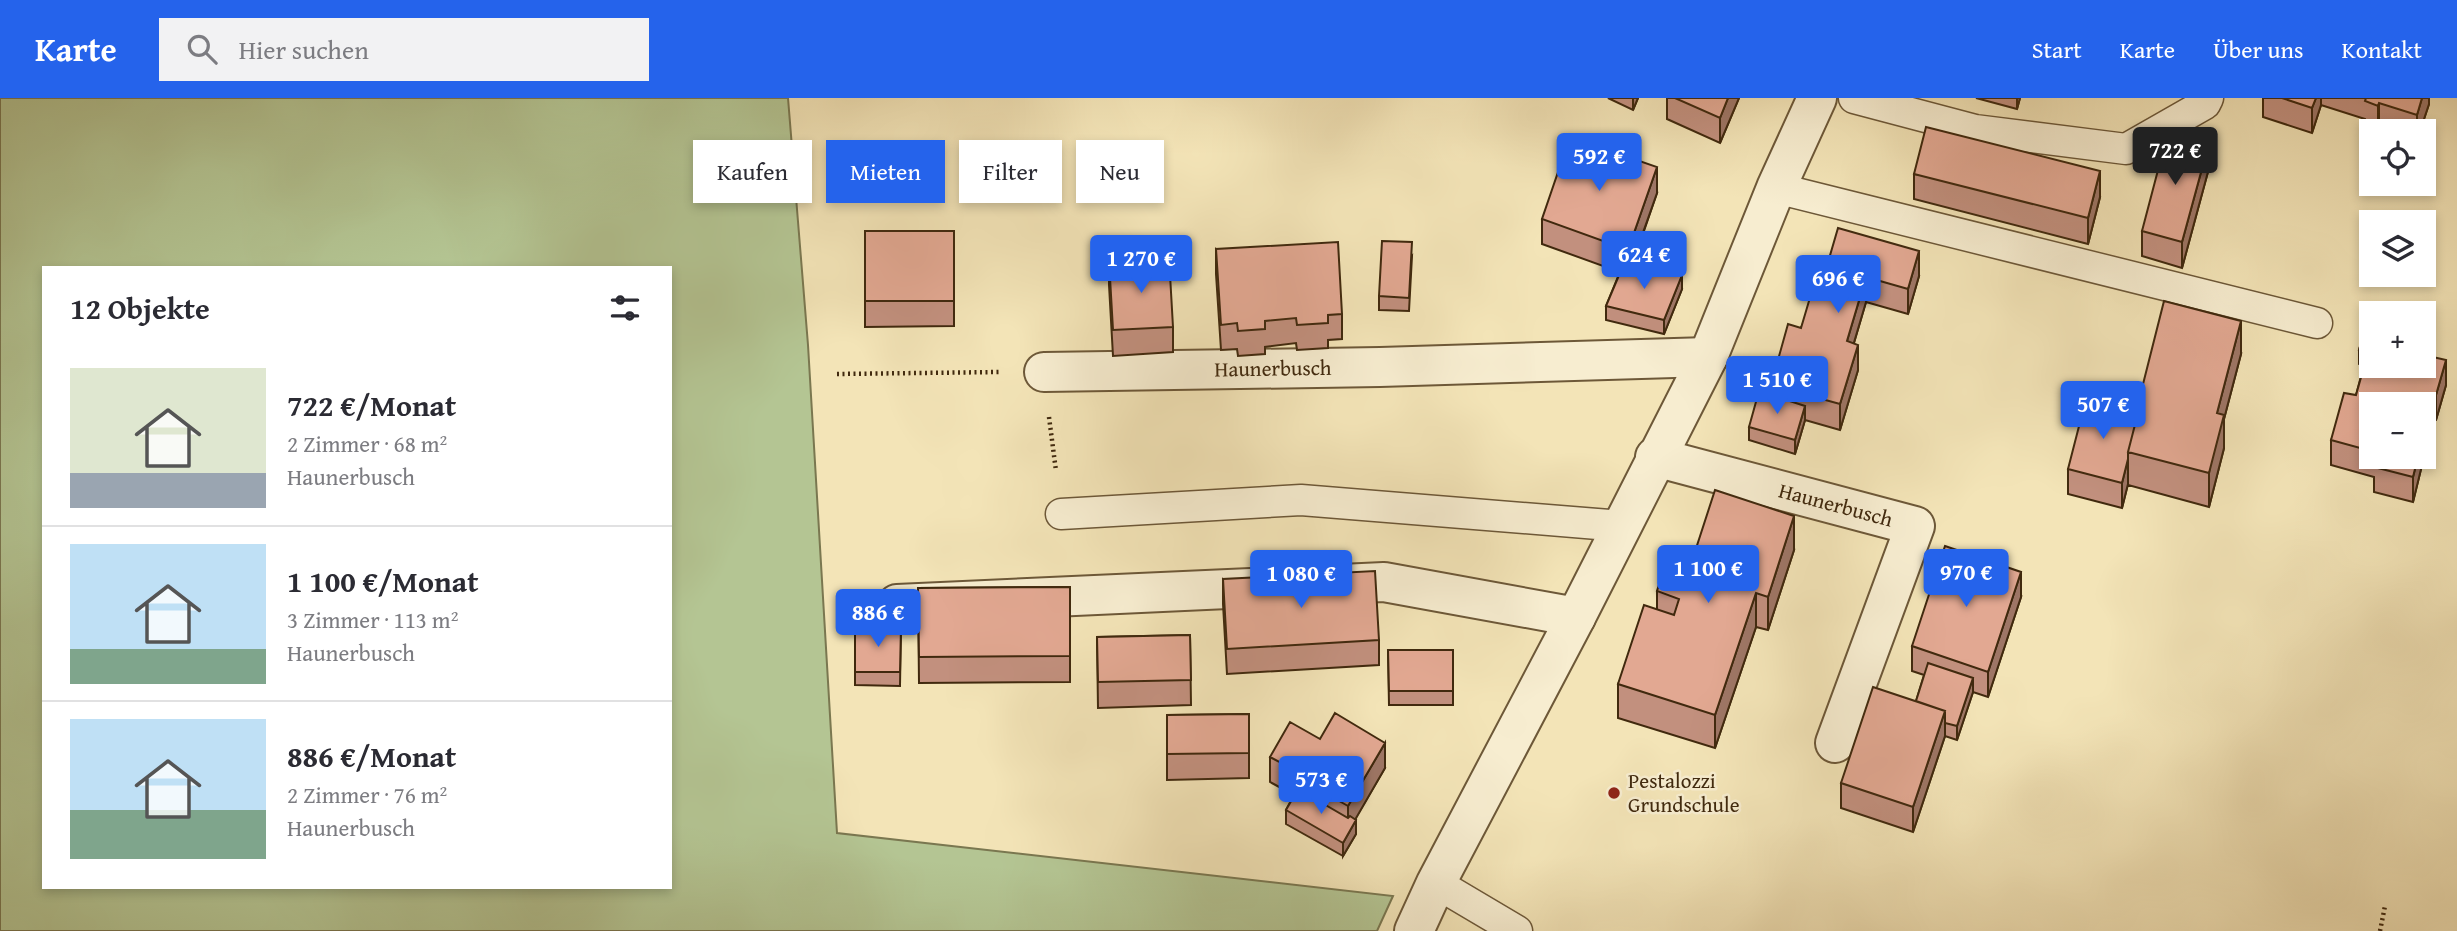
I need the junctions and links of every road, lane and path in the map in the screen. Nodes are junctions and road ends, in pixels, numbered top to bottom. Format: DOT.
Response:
graph roads {
  1 [pos="1817,98"];
  2 [pos="1854,98"];
  3 [pos="2208,98"];
  4 [pos="1776,188"];
  5 [pos="2317,323"];
  6 [pos="1708,357"];
  7 [pos="1044,372"];
  8 [pos="837,374"];
  9 [pos="1655,457"];
  10 [pos="1061,514"];
  11 [pos="1622,526"];
  12 [pos="897,604"];
  13 [pos="1576,617"];
  14 [pos="1835,743"];
  15 [pos="1436,883"];
  16 [pos="2385,906"];
  17 [pos="1414,931"];
  18 [pos="1517,931"];
  19 [pos="2380,931"];
  1 -- 4 [label="street"];
  2 -- 3 [label="lane"];
  4 -- 5 [label="lane"];
  4 -- 6 [label="street"];
  6 -- 7 [label="street, Haunerbusch"];
  6 -- 9 [label="street"];
  7 -- 8 [label="path"];
  7 -- 10 [label="path"];
  9 -- 11 [label="street"];
  9 -- 14 [label="street, Haunerbusch"];
  10 -- 11 [label="lane"];
  11 -- 13 [label="street"];
  12 -- 13 [label="street"];
  13 -- 15 [label="street"];
  15 -- 17 [label="street"];
  15 -- 18 [label="lane"];
  16 -- 19 [label="path"];
}
